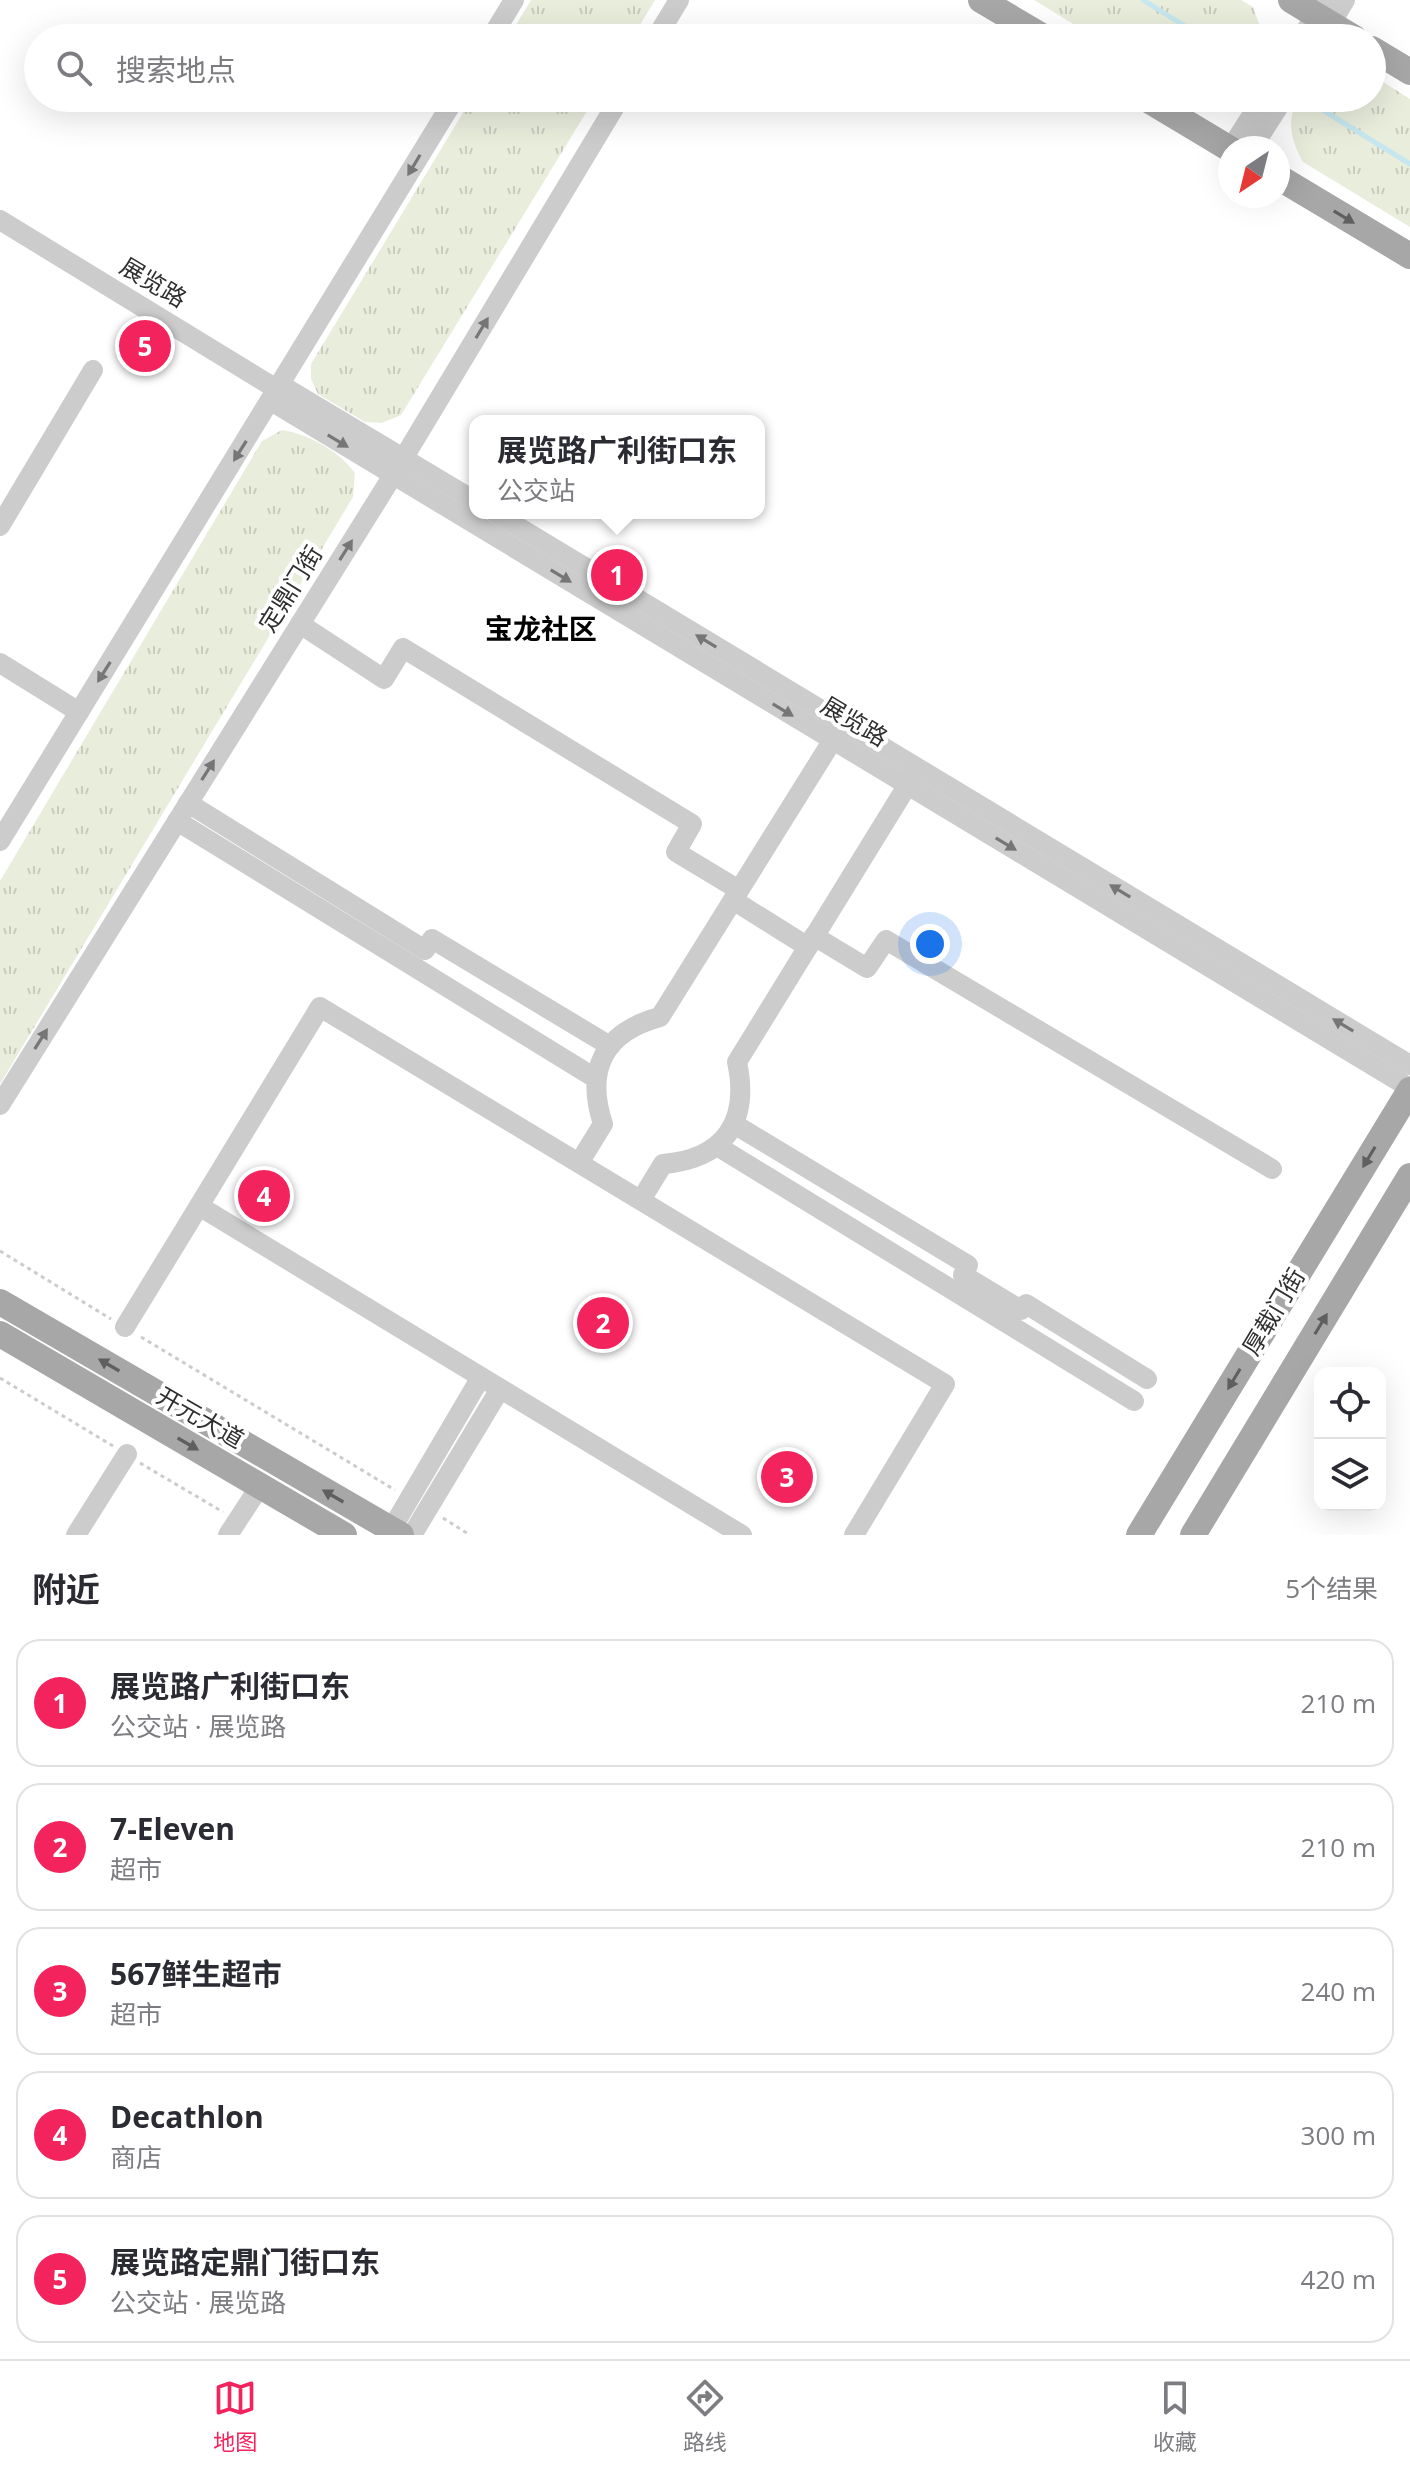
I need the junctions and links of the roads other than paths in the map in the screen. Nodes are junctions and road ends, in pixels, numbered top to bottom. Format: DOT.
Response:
graph roads {
  1 [pos="514,0"];
  2 [pos="679,0"];
  3 [pos="981,0"];
  4 [pos="1291,0"];
  5 [pos="1345,0"];
  6 [pos="1324,19"];
  7 [pos="499,24"];
  8 [pos="664,24"];
  9 [pos="1021,24"];
  10 [pos="1386,57"];
  11 [pos="1410,72"];
  12 [pos="447,112"];
  13 [pos="612,112"];
  14 [pos="1169,112"];
  15 [pos="1254,112"];
  16 [pos="1275,112"];
  17 [pos="1239,136"];
  18 [pos="1260,136"];
  19 [pos="1218,140"];
  20 [pos="1290,184"];
  21 [pos="0,220"];
  22 [pos="1410,256"];
  23 [pos="93,370"];
  24 [pos="277,392"];
  25 [pos="398,466"];
  26 [pos="469,498"];
  27 [pos="469,509"];
  28 [pos="486,519"];
  29 [pos="504,519"];
  30 [pos="0,526"];
  31 [pos="300,624"];
  32 [pos="0,663"];
  33 [pos="79,712"];
  34 [pos="838,732"];
  35 [pos="912,777"];
  36 [pos="188,803"];
  37 [pos="177,821"];
  38 [pos="0,841"];
  39 [pos="736,895"];
  40 [pos="811,941"];
  41 [pos="610,1046"];
  42 [pos="1410,1065"];
  43 [pos="595,1078"];
  44 [pos="1410,1089"];
  45 [pos="0,1105"];
  46 [pos="734,1124"];
  47 [pos="717,1146"];
  48 [pos="579,1163"];
  49 [pos="1272,1169"];
  50 [pos="1410,1176"];
  51 [pos="641,1200"];
  52 [pos="199,1206"];
  53 [pos="0,1302"];
  54 [pos="125,1327"];
  55 [pos="0,1334"];
  56 [pos="481,1377"];
  57 [pos="1147,1379"];
  58 [pos="500,1389"];
  59 [pos="1134,1401"];
  60 [pos="127,1454"];
  61 [pos="260,1486"];
  62 [pos="418,1504"];
  63 [pos="398,1534"];
  64 [pos="76,1535"];
  65 [pos="228,1535"];
  66 [pos="344,1535"];
  67 [pos="742,1535"];
  68 [pos="854,1535"];
  69 [pos="1139,1535"];
  70 [pos="1193,1535"];
  1 -- 7 [label="street"];
  2 -- 8 [label="street"];
  3 -- 9 [label="main road"];
  4 -- 6 [label="main road"];
  5 -- 6 [label="street"];
  10 -- 11 [label="main road"];
  12 -- 24 [label="street, one-way"];
  25 -- 13 [label="street, 定鼎门街, one-way"];
  14 -- 19 [label="main road"];
  15 -- 17 [label="street"];
  16 -- 18 [label="street"];
  20 -- 22 [label="main road, one-way"];
  21 -- 24 [label="street, 展览路"];
  23 -- 30 [label="street"];
  24 -- 25 [label="street, 展览路"];
  24 -- 33 [label="street, one-way"];
  25 -- 26 [label="street, 展览路"];
  25 -- 27 [label="street, 展览路, one-way"];
  31 -- 25 [label="street, 定鼎门街, one-way"];
  28 -- 34 [label="street, 展览路, one-way"];
  34 -- 29 [label="street, 展览路, one-way"];
  36 -- 31 [label="street, 定鼎门街, one-way"];
  31 -- 39 [label="street"];
  32 -- 33 [label="street"];
  33 -- 38 [label="street"];
  34 -- 35 [label="street, 展览路"];
  34 -- 39 [label="street"];
  35 -- 40 [label="street"];
  42 -- 35 [label="street, 展览路, one-way"];
  35 -- 44 [label="street, 展览路, one-way"];
  36 -- 37 [label="street, 定鼎门街"];
  36 -- 41 [label="street"];
  37 -- 43 [label="street"];
  45 -- 37 [label="street, 定鼎门街, one-way"];
  39 -- 40 [label="street"];
  39 -- 41 [label="street"];
  40 -- 46 [label="street"];
  40 -- 49 [label="street"];
  41 -- 43 [label="street"];
  43 -- 48 [label="street"];
  44 -- 69 [label="main road, 厚载门街, one-way"];
  46 -- 47 [label="street"];
  46 -- 57 [label="street"];
  47 -- 51 [label="street"];
  47 -- 59 [label="street"];
  48 -- 51 [label="street"];
  48 -- 52 [label="street"];
  70 -- 50 [label="main road, 厚载门街, one-way"];
  51 -- 68 [label="street"];
  52 -- 54 [label="street"];
  52 -- 56 [label="street"];
  63 -- 53 [label="main road, 开元大道, one-way"];
  55 -- 61 [label="main road, 开元大道, one-way"];
  56 -- 58 [label="street"];
  56 -- 62 [label="street"];
  58 -- 62 [label="street"];
  58 -- 67 [label="street"];
  60 -- 64 [label="street"];
  61 -- 65 [label="street"];
  61 -- 66 [label="main road, 开元大道"];
  62 -- 63 [label="street"];
}
